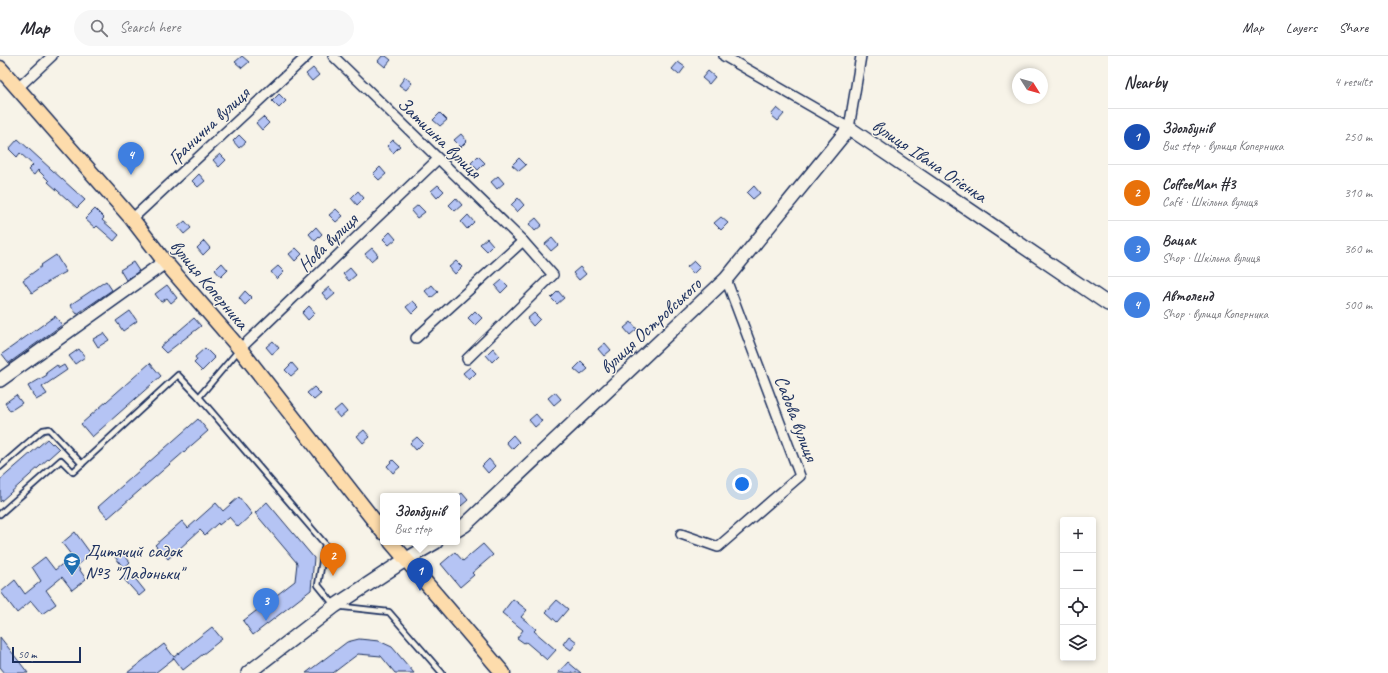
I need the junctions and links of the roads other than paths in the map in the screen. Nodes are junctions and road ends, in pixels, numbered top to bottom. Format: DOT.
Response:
graph roads {
  1 [pos="52,56"];
  2 [pos="308,56"];
  3 [pos="333,56"];
  4 [pos="724,56"];
  5 [pos="861,56"];
  6 [pos="0,68"];
  7 [pos="18,88"];
  8 [pos="849,128"];
  9 [pos="438,159"];
  10 [pos="132,219"];
  11 [pos="523,241"];
  12 [pos="165,262"];
  13 [pos="726,279"];
  14 [pos="1108,304"];
  15 [pos="416,338"];
  16 [pos="240,349"];
  17 [pos="467,359"];
  18 [pos="0,380"];
  19 [pos="199,397"];
  20 [pos="82,464"];
  21 [pos="0,467"];
  22 [pos="0,514"];
  23 [pos="380,528"];
  24 [pos="460,528"];
  25 [pos="681,534"];
  26 [pos="393,545"];
  27 [pos="431,545"];
  28 [pos="405,560"];
  29 [pos="335,606"];
  30 [pos="248,673"];
  31 [pos="442,673"];
  32 [pos="503,673"];
  1 -- 7 [label="street"];
  2 -- 10 [label="street, Гранична вулиця"];
  3 -- 9 [label="street, Затишна вулиця"];
  4 -- 8 [label="street, вулиця Івана Огієнка"];
  5 -- 8 [label="street"];
  6 -- 7 [label="main road, вулиця Коперника"];
  7 -- 10 [label="main road, вулиця Коперника"];
  8 -- 13 [label="street, вулиця Островського"];
  8 -- 14 [label="street, вулиця Івана Огієнка"];
  9 -- 11 [label="street, Затишна вулиця"];
  9 -- 16 [label="street, Нова вулиця"];
  10 -- 12 [label="main road, вулиця Коперника"];
  11 -- 15 [label="street"];
  11 -- 17 [label="street, Затишна вулиця"];
  12 -- 16 [label="main road, вулиця Коперника"];
  12 -- 18 [label="street"];
  13 -- 24 [label="street, вулиця Островського"];
  13 -- 25 [label="street, Садова вулиця"];
  16 -- 19 [label="lane"];
  16 -- 23 [label="main road, вулиця Коперника"];
  19 -- 20 [label="lane"];
  19 -- 29 [label="lane"];
  20 -- 21 [label="lane"];
  20 -- 22 [label="lane"];
  26 -- 28 [label="main road"];
  27 -- 28 [label="street"];
  28 -- 29 [label="street"];
  28 -- 32 [label="main road"];
  29 -- 30 [label="street"];
  29 -- 31 [label="lane"];
}
